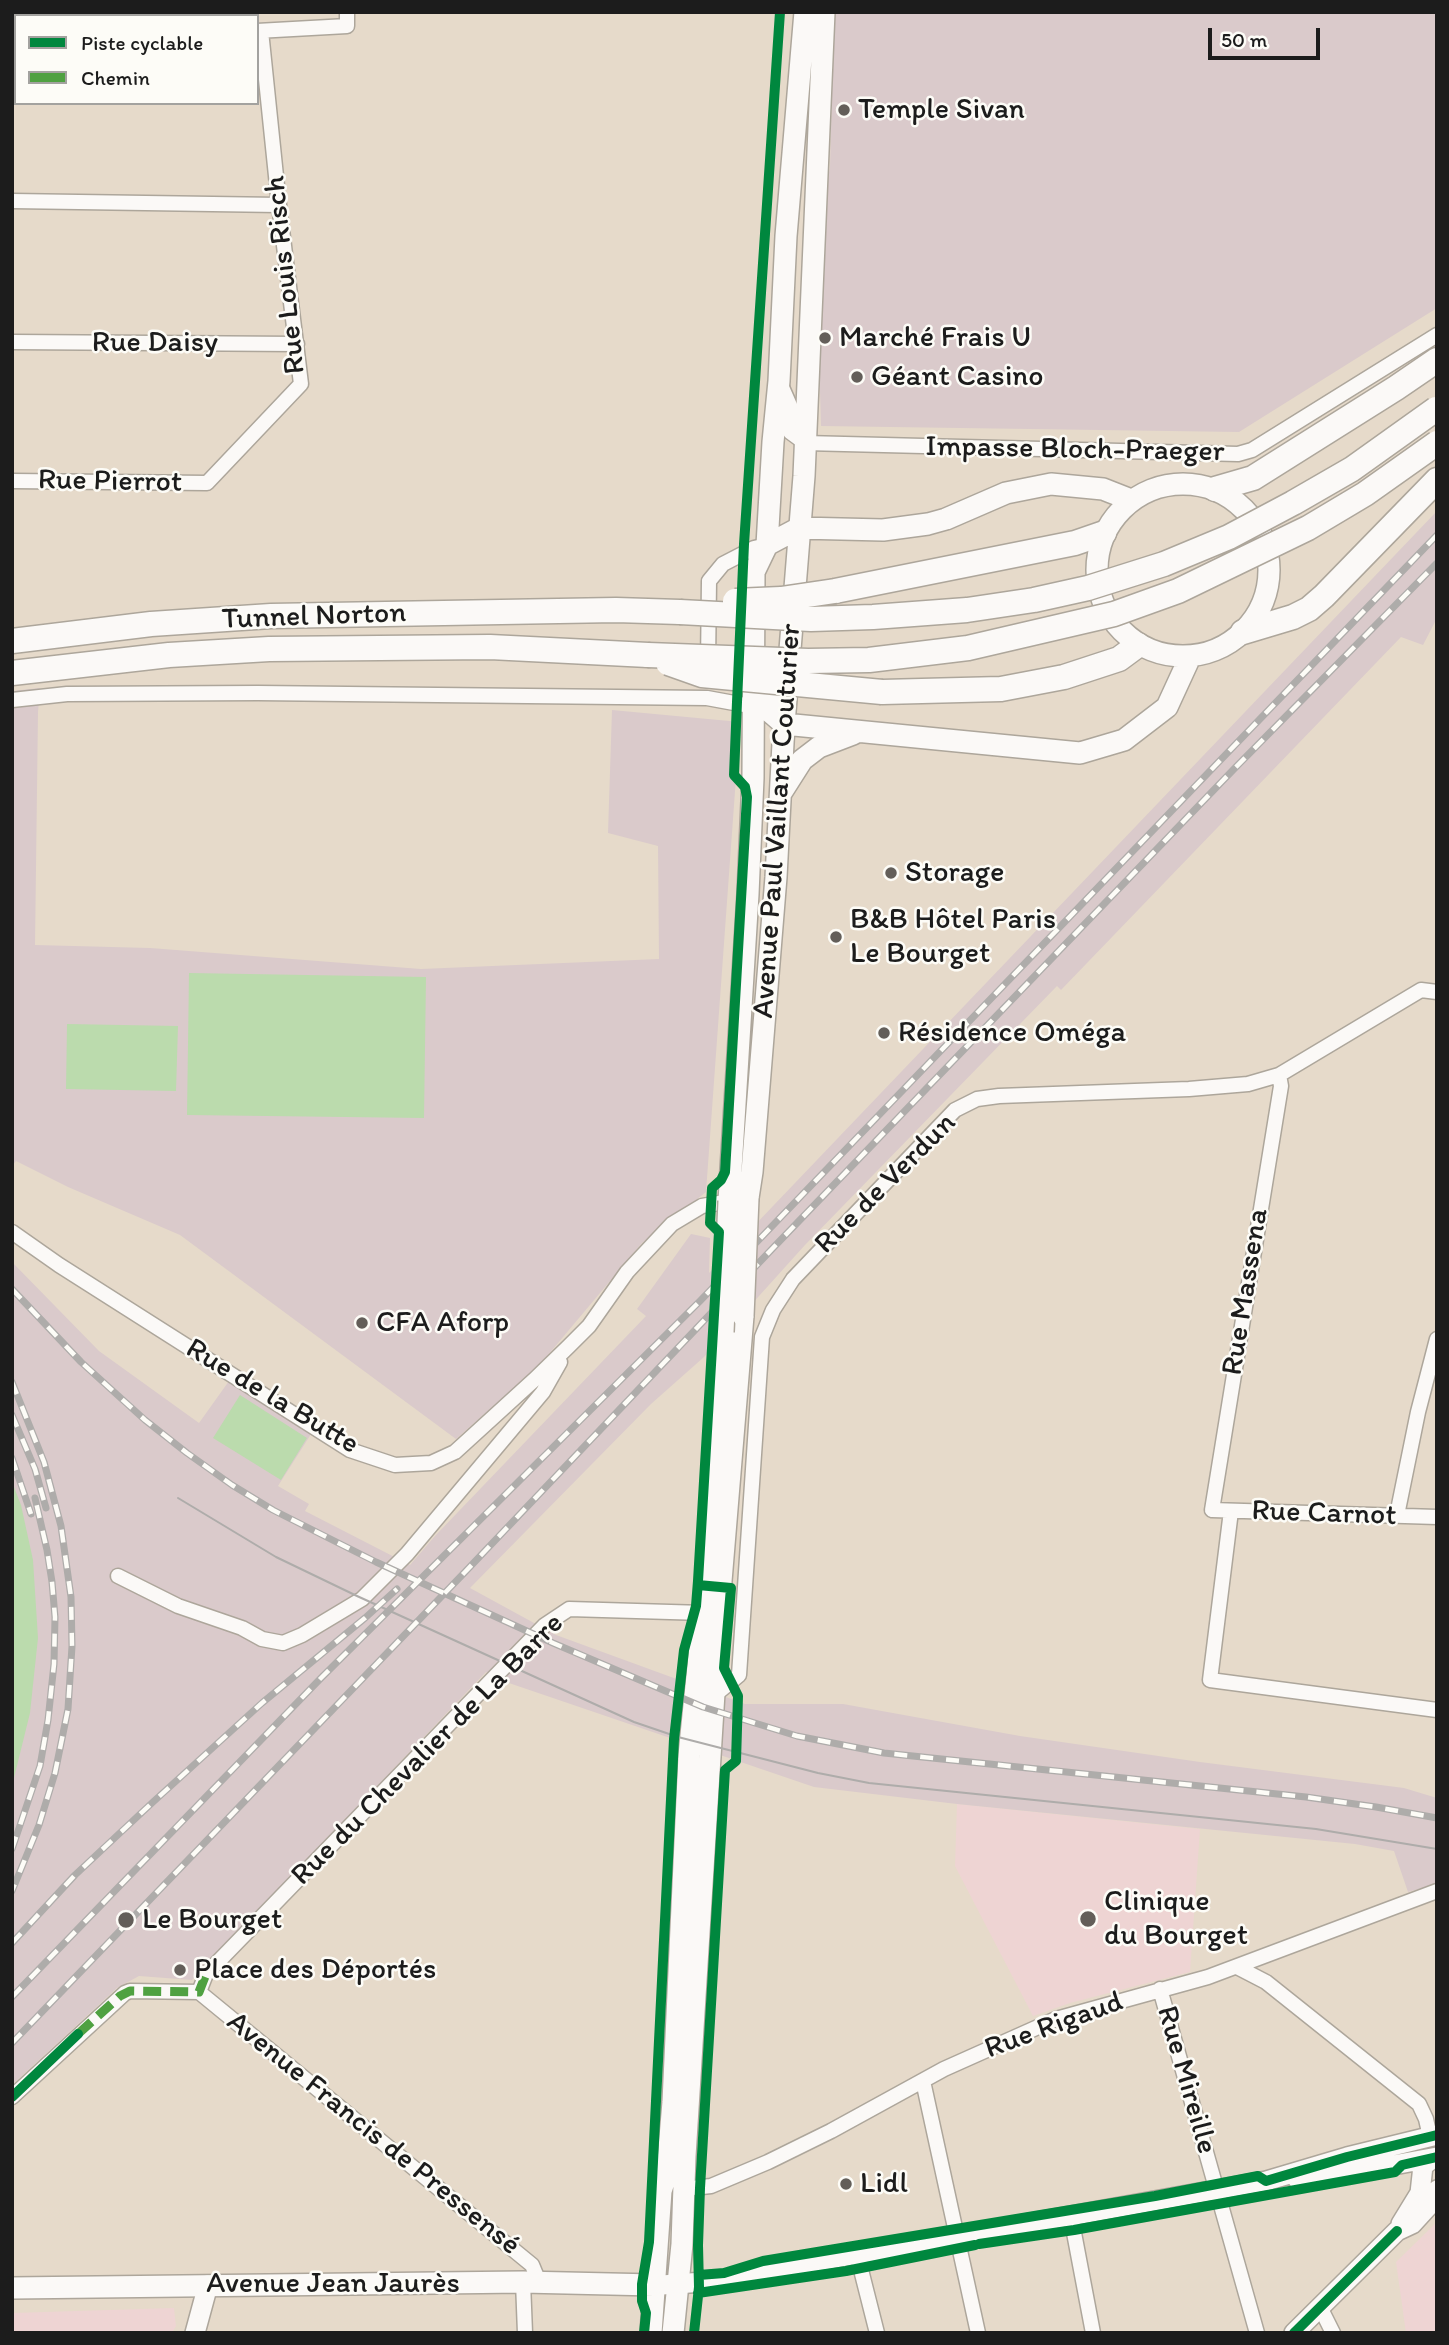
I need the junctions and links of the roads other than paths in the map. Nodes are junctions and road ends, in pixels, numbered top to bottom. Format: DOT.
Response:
graph roads {
  1 [pos="805,12"];
  2 [pos="824,12"];
  3 [pos="347,19"];
  4 [pos="259,31"];
  5 [pos="12,201"];
  6 [pos="279,205"];
  7 [pos="1437,335"];
  8 [pos="12,342"];
  9 [pos="297,344"];
  10 [pos="1437,360"];
  11 [pos="779,381"];
  12 [pos="1437,409"];
  13 [pos="805,443"];
  14 [pos="1437,443"];
  15 [pos="1437,480"];
  16 [pos="12,481"];
  17 [pos="207,483"];
  18 [pos="1215,489"];
  19 [pos="1131,500"];
  20 [pos="799,528"];
  21 [pos="1104,533"];
  22 [pos="767,545"];
  23 [pos="680,611"];
  24 [pos="1243,632"];
  25 [pos="12,641"];
  26 [pos="1139,645"];
  27 [pos="648,655"];
  28 [pos="1190,657"];
  29 [pos="12,673"];
  30 [pos="708,698"];
  31 [pos="12,700"];
  32 [pos="769,713"];
  33 [pos="859,732"];
  34 [pos="780,795"];
  35 [pos="1437,992"];
  36 [pos="1279,1074"];
  37 [pos="738,1199"];
  38 [pos="12,1233"];
  39 [pos="1437,1339"];
  40 [pos="569,1346"];
  41 [pos="1212,1510"];
  42 [pos="1231,1511"];
  43 [pos="1397,1515"];
  44 [pos="1437,1517"];
  45 [pos="118,1577"];
  46 [pos="704,1613"];
  47 [pos="716,1694"];
  48 [pos="1437,1710"];
  49 [pos="1437,1891"];
  50 [pos="1237,1967"];
  51 [pos="1160,1989"];
  52 [pos="199,1992"];
  53 [pos="923,2081"];
  54 [pos="12,2097"];
  55 [pos="1434,2136"];
  56 [pos="1435,2159"];
  57 [pos="1266,2182"];
  58 [pos="683,2189"];
  59 [pos="1218,2190"];
  60 [pos="1437,2190"];
  61 [pos="1071,2217"];
  62 [pos="1397,2231"];
  63 [pos="957,2238"];
  64 [pos="857,2254"];
  65 [pos="531,2282"];
  66 [pos="678,2284"];
  67 [pos="208,2285"];
  68 [pos="654,2285"];
  69 [pos="12,2288"];
  70 [pos="1320,2307"];
  71 [pos="195,2333"];
  72 [pos="525,2333"];
  73 [pos="651,2333"];
  74 [pos="673,2333"];
  75 [pos="877,2333"];
  76 [pos="978,2333"];
  77 [pos="1093,2333"];
  78 [pos="1256,2333"];
  79 [pos="1294,2333"];
  80 [pos="1334,2333"];
  1 -- 11 [label="main road, Avenue Paul Vaillant Couturier"];
  2 -- 13 [label="main road, Avenue Paul Vaillant Couturier"];
  3 -- 4 [label="street"];
  4 -- 6 [label="street, Rue Louis Risch"];
  5 -- 6 [label="street"];
  6 -- 9 [label="street, Rue Louis Risch"];
  7 -- 13 [label="street, Impasse Bloch-Praeger"];
  8 -- 9 [label="street, Rue Daisy"];
  9 -- 17 [label="street, Rue Louis Risch"];
  10 -- 18 [label="highway"];
  11 -- 13 [label="street, Avenue Paul Vaillant Couturier"];
  11 -- 22 [label="main road, Avenue Paul Vaillant Couturier"];
  12 -- 23 [label="highway, bridge"];
  13 -- 20 [label="main road, Avenue Paul Vaillant Couturier"];
  14 -- 27 [label="highway, bridge"];
  15 -- 24 [label="highway"];
  16 -- 17 [label="street, Rue Pierrot"];
  18 -- 19 [label="main road"];
  18 -- 24 [label="main road"];
  19 -- 20 [label="main road"];
  19 -- 21 [label="main road"];
  20 -- 22 [label="main road"];
  20 -- 32 [label="main road, Avenue Paul Vaillant Couturier"];
  21 -- 23 [label="highway, bridge"];
  21 -- 26 [label="main road"];
  22 -- 30 [label="street"];
  22 -- 32 [label="main road, Avenue Paul Vaillant Couturier"];
  23 -- 25 [label="highway, Tunnel Norton"];
  24 -- 28 [label="main road"];
  26 -- 27 [label="highway, bridge"];
  26 -- 28 [label="main road"];
  27 -- 29 [label="highway"];
  28 -- 33 [label="main road"];
  30 -- 31 [label="street"];
  30 -- 32 [label="street"];
  32 -- 33 [label="main road"];
  32 -- 34 [label="main road, Avenue Paul Vaillant Couturier"];
  32 -- 37 [label="main road, Avenue Paul Vaillant Couturier"];
  33 -- 34 [label="main road"];
  34 -- 37 [label="main road, Avenue Paul Vaillant Couturier"];
  35 -- 36 [label="street, Rue de Verdun"];
  36 -- 41 [label="street, Rue Massena"];
  36 -- 47 [label="street, Rue de Verdun"];
  37 -- 40 [label="street, Rue de la Butte"];
  37 -- 46 [label="main road, bridge"];
  37 -- 47 [label="main road, bridge"];
  38 -- 40 [label="street, Rue de la Butte"];
  39 -- 43 [label="street"];
  40 -- 45 [label="street"];
  41 -- 42 [label="street, Rue Carnot"];
  42 -- 43 [label="street, Rue Carnot"];
  42 -- 48 [label="street"];
  43 -- 44 [label="street, Rue Carnot"];
  46 -- 52 [label="street, Rue du Chevalier de La Barre"];
  46 -- 68 [label="main road"];
  47 -- 58 [label="main road"];
  49 -- 50 [label="street, Rue Rigaud"];
  50 -- 51 [label="street, Rue Rigaud"];
  50 -- 55 [label="street"];
  51 -- 53 [label="street, Rue Rigaud"];
  51 -- 59 [label="street, Rue Mireille"];
  52 -- 54 [label="street"];
  52 -- 65 [label="street, Avenue Francis de Pressensé"];
  53 -- 58 [label="street, Rue Rigaud"];
  53 -- 63 [label="street"];
  55 -- 56 [label="main road"];
  55 -- 57 [label="main road"];
  56 -- 57 [label="main road"];
  56 -- 62 [label="main road"];
  57 -- 59 [label="main road"];
  58 -- 66 [label="main road"];
  59 -- 61 [label="main road"];
  59 -- 78 [label="street, Rue Mireille"];
  60 -- 62 [label="main road"];
  61 -- 63 [label="main road"];
  61 -- 77 [label="street"];
  62 -- 70 [label="main road"];
  63 -- 64 [label="main road"];
  63 -- 76 [label="street"];
  64 -- 66 [label="main road"];
  64 -- 75 [label="street"];
  65 -- 67 [label="main road, Avenue Jean Jaurès"];
  65 -- 68 [label="main road, Avenue Jean Jaurès"];
  65 -- 72 [label="street"];
  66 -- 68 [label="main road"];
  66 -- 74 [label="main road"];
  67 -- 69 [label="main road, Avenue Jean Jaurès"];
  67 -- 71 [label="main road"];
  68 -- 73 [label="main road"];
  70 -- 79 [label="main road"];
  70 -- 80 [label="street"];
}
